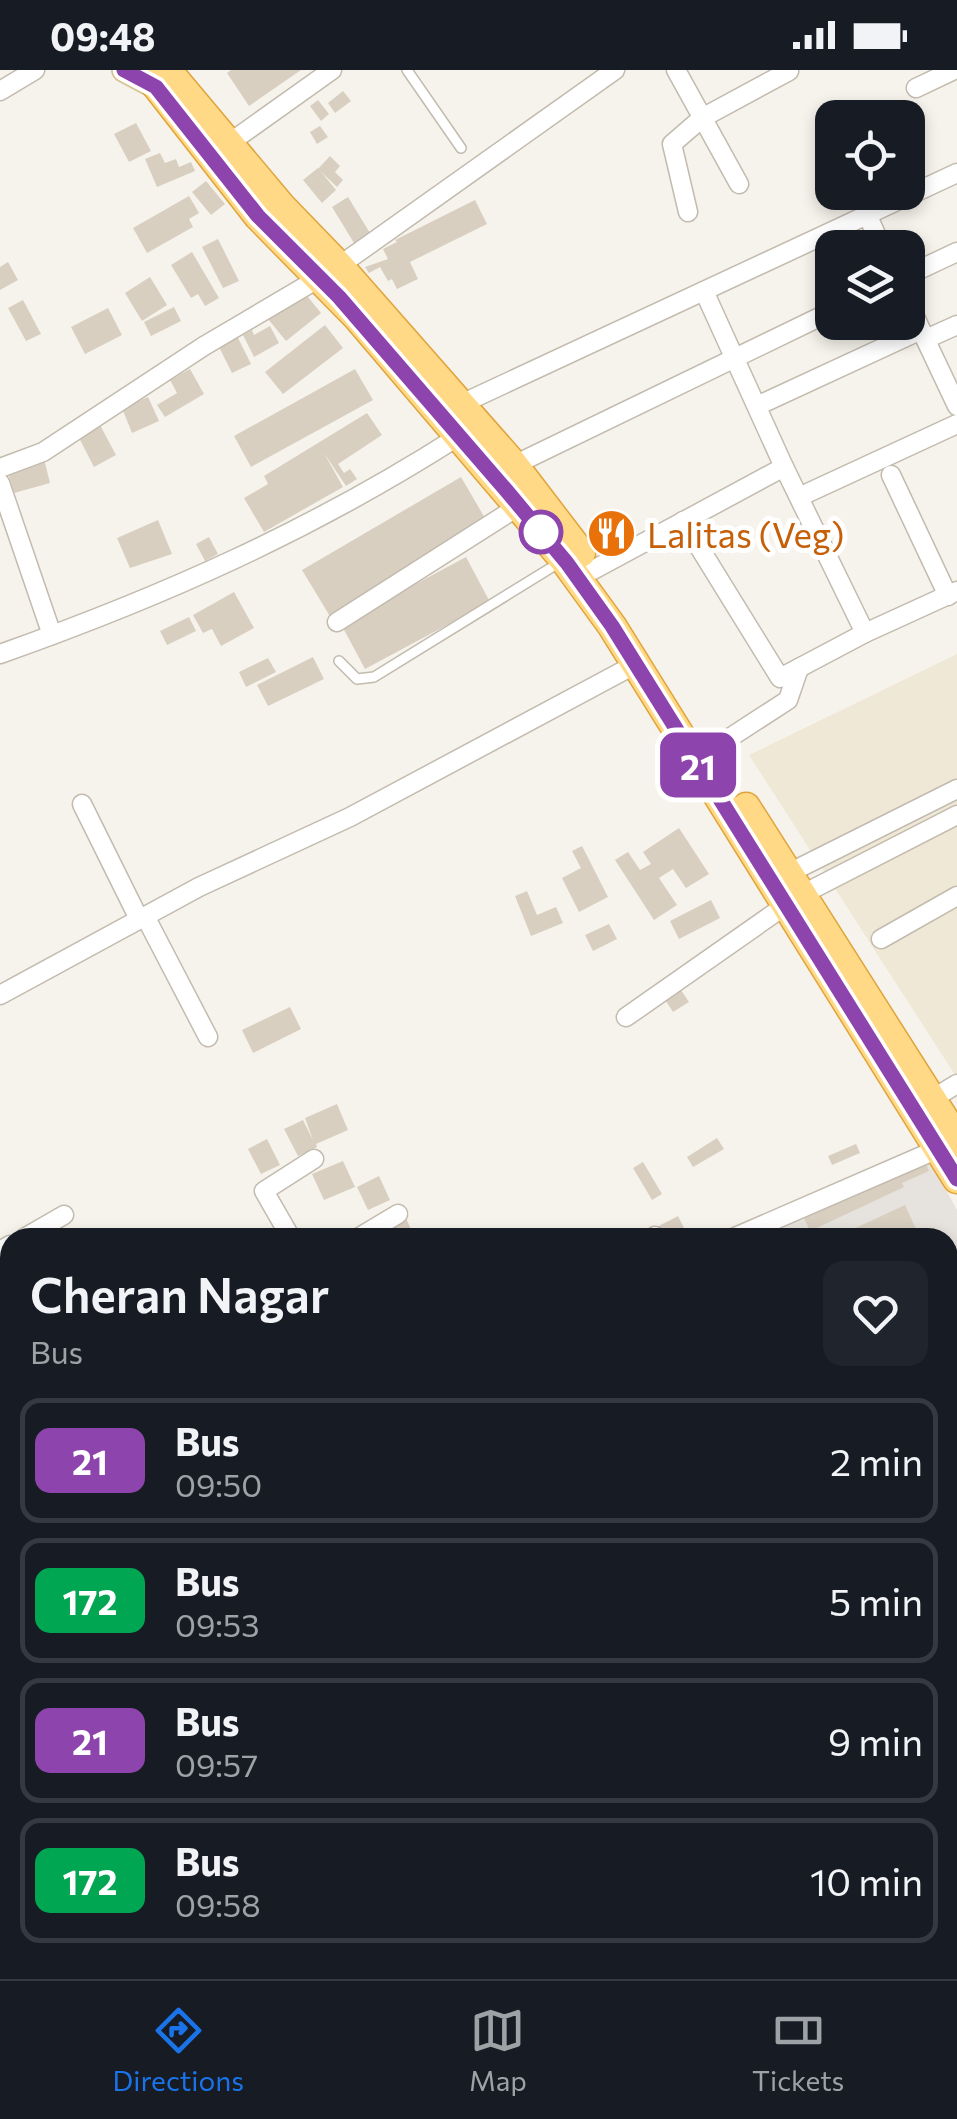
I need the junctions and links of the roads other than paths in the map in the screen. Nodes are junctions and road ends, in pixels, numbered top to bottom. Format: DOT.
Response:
graph roads {
  1 [pos="35,70"];
  2 [pos="124,70"];
  3 [pos="332,70"];
  4 [pos="407,70"];
  5 [pos="615,70"];
  6 [pos="676,70"];
  7 [pos="954,70"];
  8 [pos="790,71"];
  9 [pos="164,76"];
  10 [pos="916,88"];
  11 [pos="0,91"];
  12 [pos="702,118"];
  13 [pos="228,144"];
  14 [pos="461,148"];
  15 [pos="957,173"];
  16 [pos="739,184"];
  17 [pos="688,212"];
  18 [pos="867,214"];
  19 [pos="874,230"];
  20 [pos="957,252"];
  21 [pos="925,267"];
  22 [pos="330,272"];
  23 [pos="704,291"];
  24 [pos="815,319"];
  25 [pos="957,325"];
  26 [pos="925,334"];
  27 [pos="925,336"];
  28 [pos="910,340"];
  29 [pos="734,358"];
  30 [pos="459,405"];
  31 [pos="757,406"];
  32 [pos="957,406"];
  33 [pos="957,424"];
  34 [pos="459,436"];
  35 [pos="784,467"];
  36 [pos="0,468"];
  37 [pos="504,471"];
  38 [pos="892,475"];
  39 [pos="0,483"];
  40 [pos="798,497"];
  41 [pos="519,506"];
  42 [pos="684,522"];
  43 [pos="564,560"];
  44 [pos="593,570"];
  45 [pos="952,593"];
  46 [pos="337,622"];
  47 [pos="865,633"];
  48 [pos="52,636"];
  49 [pos="0,654"];
  50 [pos="339,661"];
  51 [pos="636,664"];
  52 [pos="799,668"];
  53 [pos="711,750"];
  54 [pos="957,789"];
  55 [pos="82,804"];
  56 [pos="957,815"];
  57 [pos="793,891"];
  58 [pos="957,896"];
  59 [pos="142,918"];
  60 [pos="881,939"];
  61 [pos="0,995"];
  62 [pos="626,1017"];
  63 [pos="208,1037"];
  64 [pos="957,1084"];
  65 [pos="932,1099"];
  66 [pos="948,1144"];
  67 [pos="314,1159"];
  68 [pos="957,1179"];
  69 [pos="398,1214"];
  70 [pos="64,1215"];
  71 [pos="41,1228"];
  72 [pos="285,1228"];
  73 [pos="375,1228"];
  74 [pos="756,1228"];
  1 -- 11 [label="street"];
  2 -- 9 [label="main road"];
  3 -- 13 [label="street"];
  4 -- 14 [label="lane"];
  5 -- 22 [label="street"];
  6 -- 12 [label="street"];
  7 -- 10 [label="street"];
  8 -- 12 [label="street"];
  9 -- 13 [label="highway"];
  9 -- 22 [label="highway"];
  12 -- 16 [label="street"];
  12 -- 17 [label="street"];
  13 -- 22 [label="highway"];
  15 -- 18 [label="street"];
  18 -- 19 [label="street"];
  18 -- 23 [label="street"];
  20 -- 21 [label="street"];
  22 -- 30 [label="highway"];
  22 -- 34 [label="highway"];
  22 -- 36 [label="street"];
  23 -- 29 [label="street"];
  23 -- 30 [label="street"];
  24 -- 29 [label="street"];
  25 -- 26 [label="street"];
  27 -- 32 [label="street"];
  28 -- 31 [label="street"];
  29 -- 31 [label="street"];
  29 -- 37 [label="street"];
  30 -- 37 [label="highway"];
  31 -- 35 [label="street"];
  33 -- 40 [label="street"];
  34 -- 37 [label="highway"];
  34 -- 48 [label="street"];
  35 -- 40 [label="street"];
  35 -- 42 [label="street"];
  37 -- 41 [label="highway"];
  37 -- 44 [label="highway"];
  38 -- 45 [label="street"];
  39 -- 48 [label="street"];
  40 -- 47 [label="street"];
  41 -- 43 [label="highway"];
  41 -- 46 [label="street"];
  42 -- 44 [label="street"];
  42 -- 52 [label="street"];
  43 -- 50 [label="lane"];
  43 -- 51 [label="highway"];
  44 -- 53 [label="highway"];
  45 -- 47 [label="street"];
  47 -- 52 [label="street"];
  48 -- 49 [label="street"];
  51 -- 57 [label="highway"];
  51 -- 59 [label="street"];
  52 -- 53 [label="street"];
  53 -- 57 [label="highway"];
  54 -- 57 [label="street"];
  55 -- 59 [label="street"];
  56 -- 57 [label="street"];
  57 -- 62 [label="street"];
  57 -- 65 [label="highway"];
  57 -- 66 [label="highway"];
  58 -- 60 [label="street"];
  59 -- 61 [label="street"];
  59 -- 63 [label="street"];
  64 -- 65 [label="street"];
  65 -- 66 [label="highway"];
  66 -- 68 [label="highway"];
  66 -- 74 [label="street"];
  67 -- 72 [label="street"];
  69 -- 73 [label="street"];
  70 -- 71 [label="street"];
}
